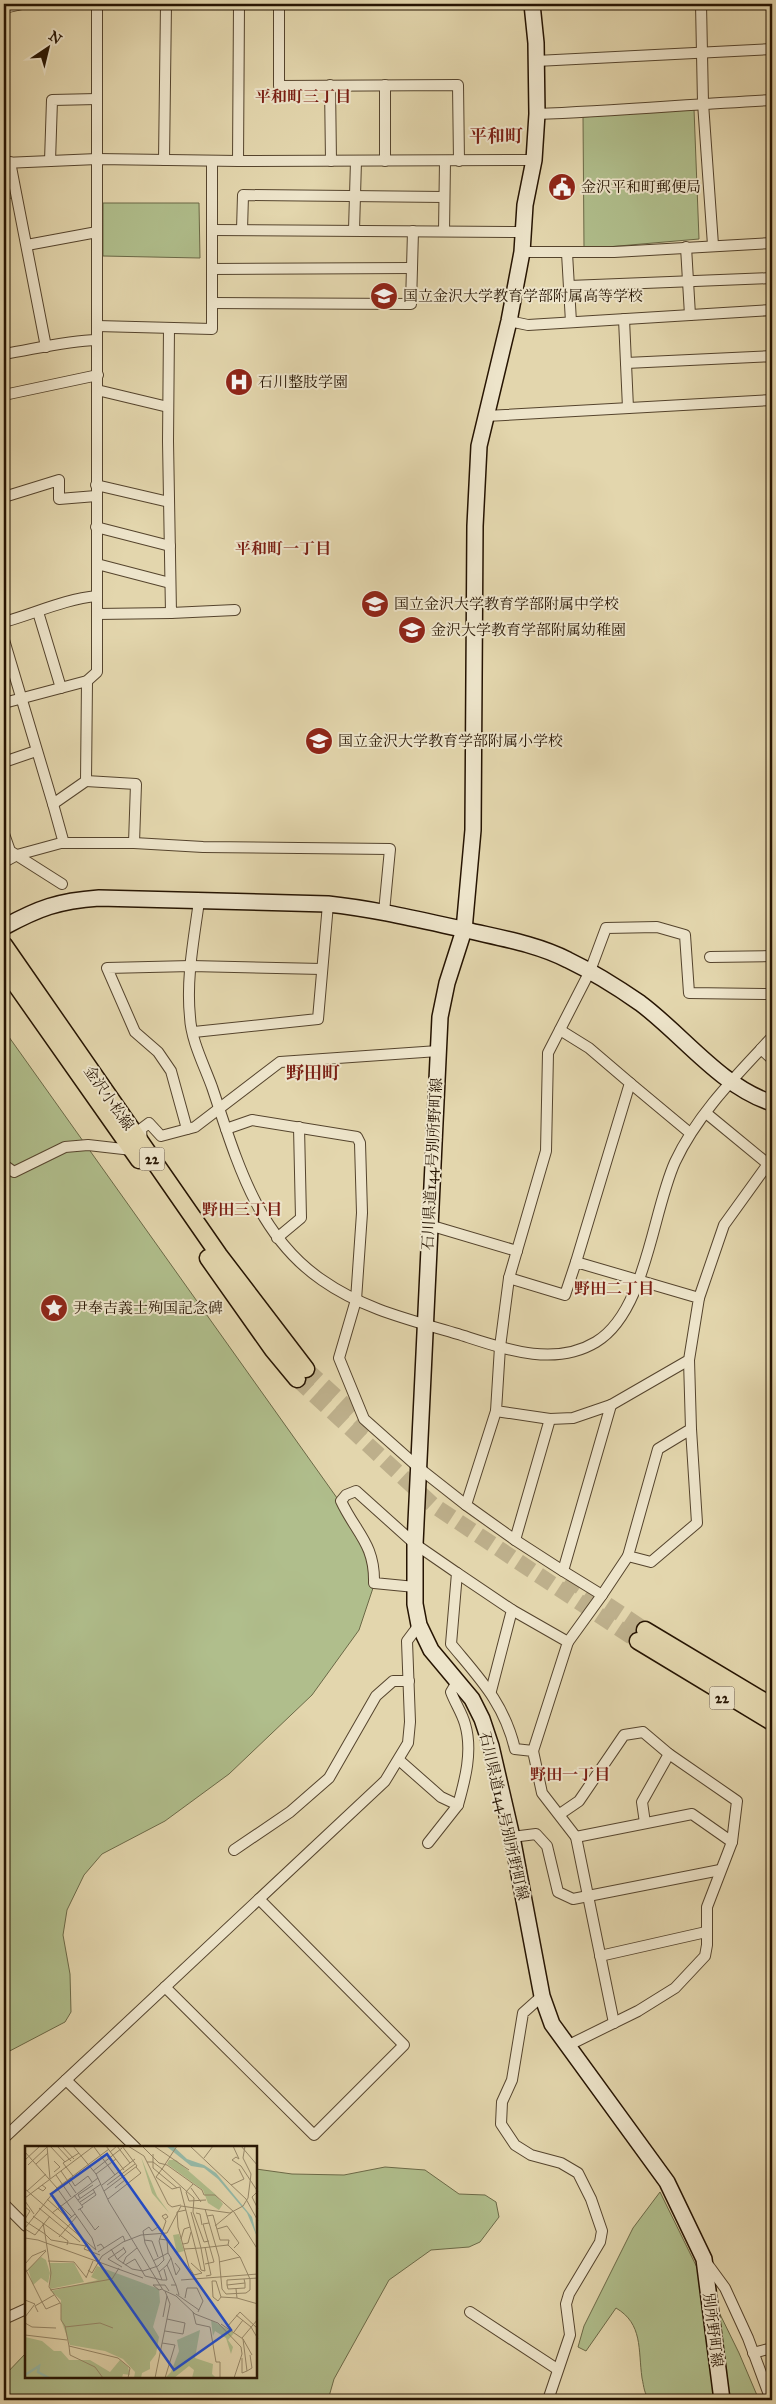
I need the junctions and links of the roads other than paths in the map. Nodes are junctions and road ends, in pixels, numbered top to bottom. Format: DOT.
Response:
graph roads {
  1 [pos="22,4"];
  2 [pos="97,4"];
  3 [pos="166,4"];
  4 [pos="239,4"];
  5 [pos="279,4"];
  6 [pos="532,4"];
  7 [pos="701,4"];
  8 [pos="4,8"];
  9 [pos="772,50"];
  10 [pos="702,54"];
  11 [pos="536,61"];
  12 [pos="330,85"];
  13 [pos="385,85"];
  14 [pos="97,99"];
  15 [pos="772,100"];
  16 [pos="703,103"];
  17 [pos="537,114"];
  18 [pos="97,159"];
  19 [pos="50,160"];
  20 [pos="164,160"];
  21 [pos="534,160"];
  22 [pos="212,161"];
  23 [pos="238,161"];
  24 [pos="331,161"];
  25 [pos="356,161"];
  26 [pos="385,161"];
  27 [pos="445,161"];
  28 [pos="458,161"];
  29 [pos="7,162"];
  30 [pos="354,197"];
  31 [pos="444,197"];
  32 [pos="212,230"];
  33 [pos="242,230"];
  34 [pos="354,230"];
  35 [pos="413,231"];
  36 [pos="444,231"];
  37 [pos="97,232"];
  38 [pos="524,232"];
  39 [pos="772,243"];
  40 [pos="26,245"];
  41 [pos="712,245"];
  42 [pos="686,247"];
  43 [pos="522,252"];
  44 [pos="567,253"];
  45 [pos="412,268"];
  46 [pos="212,270"];
  47 [pos="772,278"];
  48 [pos="688,282"];
  49 [pos="569,286"];
  50 [pos="212,303"];
  51 [pos="772,310"];
  52 [pos="690,315"];
  53 [pos="624,319"];
  54 [pos="509,321"];
  55 [pos="571,322"];
  56 [pos="97,326"];
  57 [pos="168,328"];
  58 [pos="97,340"];
  59 [pos="46,347"];
  60 [pos="4,354"];
  61 [pos="626,363"];
  62 [pos="772,370"];
  63 [pos="98,375"];
  64 [pos="97,390"];
  65 [pos="4,395"];
  66 [pos="772,400"];
  67 [pos="168,407"];
  68 [pos="628,408"];
  69 [pos="486,416"];
  70 [pos="96,485"];
  71 [pos="96,496"];
  72 [pos="4,497"];
  73 [pos="169,502"];
  74 [pos="96,527"];
  75 [pos="170,546"];
  76 [pos="97,564"];
  77 [pos="170,582"];
  78 [pos="98,596"];
  79 [pos="235,610"];
  80 [pos="38,612"];
  81 [pos="171,613"];
  82 [pos="97,614"];
  83 [pos="4,622"];
  84 [pos="4,640"];
  85 [pos="87,681"];
  86 [pos="61,688"];
  87 [pos="20,699"];
  88 [pos="4,703"];
  89 [pos="36,751"];
  90 [pos="4,762"];
  91 [pos="86,781"];
  92 [pos="53,804"];
  93 [pos="4,834"];
  94 [pos="61,843"];
  95 [pos="134,843"];
  96 [pos="17,854"];
  97 [pos="4,862"];
  98 [pos="62,884"];
  99 [pos="199,901"];
  100 [pos="328,904"];
  101 [pos="384,912"];
  102 [pos="4,927"];
  103 [pos="464,930"];
  104 [pos="4,945"];
  105 [pos="772,956"];
  106 [pos="710,957"];
  107 [pos="191,966"];
  108 [pos="4,968"];
  109 [pos="322,969"];
  110 [pos="590,971"];
  111 [pos="772,994"];
  112 [pos="560,1030"];
  113 [pos="194,1032"];
  114 [pos="772,1036"];
  115 [pos="761,1049"];
  116 [pos="438,1050"];
  117 [pos="772,1059"];
  118 [pos="730,1081"];
  119 [pos="630,1083"];
  120 [pos="772,1103"];
  121 [pos="218,1107"];
  122 [pos="706,1113"];
  123 [pos="299,1127"];
  124 [pos="187,1129"];
  125 [pos="226,1129"];
  126 [pos="690,1133"];
  127 [pos="137,1147"];
  128 [pos="4,1165"];
  129 [pos="430,1225"];
  130 [pos="277,1238"];
  131 [pos="517,1251"];
  132 [pos="576,1262"];
  133 [pos="509,1278"];
  134 [pos="638,1281"];
  135 [pos="700,1298"];
  136 [pos="356,1300"];
  137 [pos="425,1324"];
  138 [pos="500,1347"];
  139 [pos="689,1360"];
  140 [pos="302,1374"];
  141 [pos="611,1405"];
  142 [pos="496,1411"];
  143 [pos="550,1420"];
  144 [pos="691,1429"];
  145 [pos="419,1468"];
  146 [pos="466,1505"];
  147 [pos="515,1540"];
  148 [pos="415,1544"];
  149 [pos="628,1556"];
  150 [pos="563,1571"];
  151 [pos="457,1573"];
  152 [pos="415,1587"];
  153 [pos="602,1595"];
  154 [pos="512,1610"];
  155 [pos="420,1625"];
  156 [pos="568,1642"];
  157 [pos="693,1659"];
  158 [pos="674,1663"];
  159 [pos="409,1681"];
  160 [pos="457,1682"];
  161 [pos="491,1691"];
  162 [pos="772,1697"];
  163 [pos="772,1706"];
  164 [pos="772,1722"];
  165 [pos="772,1730"];
  166 [pos="533,1751"];
  167 [pos="669,1754"];
  168 [pos="400,1760"];
  169 [pos="458,1805"];
  170 [pos="560,1814"];
  171 [pos="645,1823"];
  172 [pos="576,1837"];
  173 [pos="512,1838"];
  174 [pos="732,1842"];
  175 [pos="428,1843"];
  176 [pos="234,1850"];
  177 [pos="720,1870"];
  178 [pos="587,1896"];
  179 [pos="259,1899"];
  180 [pos="706,1932"];
  181 [pos="600,1956"];
  182 [pos="165,1987"];
  183 [pos="542,1996"];
  184 [pos="614,2023"];
  185 [pos="568,2045"];
  186 [pos="66,2080"];
  187 [pos="4,2138"];
  188 [pos="134,2146"];
  189 [pos="4,2204"];
  190 [pos="25,2225"];
  191 [pos="704,2259"];
  192 [pos="25,2309"];
  193 [pos="470,2312"];
  194 [pos="4,2319"];
  195 [pos="772,2348"];
  196 [pos="753,2353"];
  197 [pos="557,2369"];
  198 [pos="548,2400"];
  199 [pos="722,2400"];
  200 [pos="771,2400"];
  1 -- 8 [label="street"];
  2 -- 14 [label="street"];
  3 -- 20 [label="street"];
  4 -- 23 [label="street"];
  5 -- 12 [label="street"];
  6 -- 11 [label="main road, 石川県道144号別所野町線"];
  7 -- 10 [label="street"];
  9 -- 10 [label="street"];
  10 -- 11 [label="street"];
  10 -- 16 [label="street"];
  11 -- 17 [label="main road, 石川県道144号別所野町線"];
  12 -- 13 [label="street"];
  12 -- 24 [label="street"];
  13 -- 26 [label="street"];
  13 -- 28 [label="street"];
  14 -- 18 [label="street"];
  14 -- 19 [label="street"];
  15 -- 16 [label="street"];
  16 -- 17 [label="street"];
  16 -- 41 [label="street"];
  17 -- 21 [label="main road, 石川県道144号別所野町線"];
  18 -- 19 [label="street"];
  18 -- 20 [label="street"];
  18 -- 37 [label="street"];
  19 -- 29 [label="street"];
  20 -- 22 [label="street"];
  21 -- 28 [label="street"];
  21 -- 38 [label="main road, 石川県道144号別所野町線"];
  22 -- 23 [label="street"];
  22 -- 32 [label="street"];
  23 -- 24 [label="street"];
  24 -- 25 [label="street"];
  25 -- 26 [label="street"];
  25 -- 30 [label="street"];
  26 -- 27 [label="street"];
  27 -- 28 [label="street"];
  27 -- 31 [label="street"];
  29 -- 40 [label="street"];
  30 -- 31 [label="street"];
  30 -- 33 [label="street"];
  30 -- 34 [label="street"];
  31 -- 36 [label="street"];
  32 -- 33 [label="street"];
  32 -- 46 [label="street"];
  33 -- 34 [label="street"];
  34 -- 35 [label="street"];
  35 -- 36 [label="street"];
  35 -- 45 [label="street"];
  36 -- 38 [label="street"];
  37 -- 40 [label="street"];
  37 -- 56 [label="street"];
  38 -- 43 [label="main road, 石川県道144号別所野町線"];
  39 -- 41 [label="street"];
  40 -- 59 [label="street"];
  41 -- 42 [label="street"];
  42 -- 44 [label="street"];
  42 -- 48 [label="street"];
  43 -- 44 [label="street"];
  43 -- 54 [label="main road, 石川県道144号別所野町線"];
  44 -- 49 [label="street"];
  45 -- 46 [label="street"];
  45 -- 50 [label="street"];
  46 -- 50 [label="street"];
  47 -- 48 [label="street"];
  48 -- 49 [label="street"];
  48 -- 52 [label="street"];
  49 -- 55 [label="street"];
  50 -- 57 [label="street"];
  51 -- 52 [label="street"];
  52 -- 53 [label="street"];
  53 -- 55 [label="street"];
  53 -- 61 [label="street"];
  54 -- 55 [label="street"];
  54 -- 69 [label="main road, 石川県道144号別所野町線"];
  56 -- 57 [label="street"];
  56 -- 58 [label="street"];
  57 -- 67 [label="street"];
  58 -- 59 [label="street"];
  58 -- 63 [label="street"];
  59 -- 60 [label="street"];
  61 -- 62 [label="street"];
  61 -- 68 [label="street"];
  63 -- 64 [label="street"];
  63 -- 65 [label="street"];
  64 -- 67 [label="street"];
  64 -- 70 [label="street"];
  66 -- 68 [label="street"];
  67 -- 73 [label="street"];
  68 -- 69 [label="street"];
  69 -- 103 [label="main road, 石川県道144号別所野町線"];
  70 -- 71 [label="street"];
  70 -- 73 [label="street"];
  71 -- 72 [label="street"];
  71 -- 74 [label="street"];
  73 -- 75 [label="street"];
  74 -- 75 [label="street"];
  74 -- 76 [label="street"];
  75 -- 77 [label="street"];
  76 -- 77 [label="street"];
  76 -- 78 [label="street"];
  77 -- 81 [label="street"];
  78 -- 80 [label="street"];
  78 -- 82 [label="street"];
  79 -- 81 [label="street"];
  80 -- 83 [label="street"];
  80 -- 86 [label="street"];
  81 -- 82 [label="street"];
  82 -- 85 [label="street"];
  84 -- 87 [label="street"];
  85 -- 86 [label="street"];
  85 -- 91 [label="street"];
  86 -- 87 [label="street"];
  87 -- 88 [label="street"];
  87 -- 89 [label="street"];
  89 -- 90 [label="street"];
  89 -- 92 [label="street"];
  91 -- 92 [label="street"];
  91 -- 95 [label="street"];
  92 -- 94 [label="street"];
  93 -- 96 [label="street"];
  94 -- 95 [label="street"];
  94 -- 96 [label="street"];
  95 -- 101 [label="street"];
  96 -- 97 [label="street"];
  96 -- 98 [label="street"];
  99 -- 100 [label="main road"];
  99 -- 102 [label="main road"];
  99 -- 107 [label="street"];
  100 -- 101 [label="main road"];
  100 -- 109 [label="street"];
  101 -- 103 [label="main road"];
  103 -- 110 [label="main road"];
  103 -- 116 [label="main road, 石川県道144号別所野町線"];
  104 -- 127 [label="main road, 金沢小松線 / 22"];
  105 -- 106 [label="street"];
  107 -- 109 [label="street"];
  107 -- 113 [label="street"];
  107 -- 124 [label="street"];
  108 -- 127 [label="main road, 金沢小松線 / 22"];
  109 -- 113 [label="street"];
  110 -- 111 [label="street"];
  110 -- 112 [label="street"];
  110 -- 118 [label="main road"];
  112 -- 119 [label="street"];
  112 -- 131 [label="street"];
  113 -- 121 [label="street"];
  114 -- 115 [label="street"];
  115 -- 117 [label="street"];
  115 -- 118 [label="street"];
  116 -- 121 [label="street"];
  116 -- 129 [label="main road, 石川県道144号別所野町線"];
  118 -- 120 [label="main road"];
  118 -- 122 [label="street"];
  119 -- 126 [label="street"];
  119 -- 132 [label="street"];
  121 -- 124 [label="street"];
  121 -- 125 [label="street"];
  122 -- 126 [label="street"];
  122 -- 135 [label="street"];
  123 -- 125 [label="street"];
  123 -- 130 [label="street"];
  123 -- 136 [label="street"];
  124 -- 127 [label="street"];
  125 -- 130 [label="street"];
  126 -- 134 [label="street"];
  127 -- 128 [label="street"];
  127 -- 140 [label="main road, 金沢小松線 / 22"];
  129 -- 131 [label="street"];
  129 -- 137 [label="main road, 石川県道144号別所野町線"];
  130 -- 136 [label="street"];
  131 -- 133 [label="street"];
  132 -- 133 [label="street"];
  132 -- 134 [label="street"];
  133 -- 138 [label="street"];
  134 -- 135 [label="street"];
  134 -- 138 [label="street"];
  135 -- 139 [label="street"];
  136 -- 137 [label="street"];
  136 -- 145 [label="street"];
  137 -- 138 [label="street"];
  137 -- 145 [label="main road, 石川県道144号別所野町線"];
  138 -- 142 [label="street"];
  139 -- 141 [label="street"];
  139 -- 144 [label="street"];
  141 -- 143 [label="street"];
  141 -- 150 [label="street"];
  142 -- 143 [label="street"];
  142 -- 146 [label="street"];
  143 -- 147 [label="street"];
  144 -- 149 [label="street"];
  144 -- 149 [label="street"];
  145 -- 146 [label="street"];
  145 -- 148 [label="main road, 石川県道144号別所野町線"];
  146 -- 147 [label="street"];
  147 -- 150 [label="street"];
  148 -- 151 [label="street"];
  148 -- 152 [label="main road, 石川県道144号別所野町線"];
  148 -- 152 [label="street"];
  149 -- 153 [label="street"];
  150 -- 153 [label="street"];
  151 -- 154 [label="street"];
  151 -- 161 [label="street"];
  152 -- 155 [label="main road, 石川県道144号別所野町線"];
  153 -- 156 [label="street"];
  154 -- 156 [label="street"];
  154 -- 161 [label="street"];
  155 -- 159 [label="street"];
  155 -- 160 [label="main road, 石川県道144号別所野町線"];
  156 -- 166 [label="street"];
  157 -- 158 [label="main road, 22"];
  157 -- 162 [label="main road, 22"];
  157 -- 163 [label="main road, 22"];
  158 -- 164 [label="main road, 22"];
  158 -- 165 [label="main road, 22"];
  159 -- 168 [label="street"];
  159 -- 176 [label="street"];
  160 -- 169 [label="street"];
  160 -- 173 [label="main road, 石川県道144号別所野町線"];
  161 -- 166 [label="street"];
  166 -- 170 [label="street"];
  167 -- 170 [label="street"];
  167 -- 171 [label="street"];
  167 -- 174 [label="street"];
  168 -- 169 [label="street"];
  168 -- 179 [label="street"];
  169 -- 175 [label="street"];
  170 -- 172 [label="street"];
  171 -- 172 [label="street"];
  171 -- 174 [label="street"];
  172 -- 178 [label="street"];
  173 -- 178 [label="street"];
  173 -- 183 [label="main road, 石川県道144号別所野町線"];
  174 -- 177 [label="street"];
  177 -- 178 [label="street"];
  177 -- 180 [label="street"];
  178 -- 181 [label="street"];
  179 -- 182 [label="street"];
  179 -- 182 [label="street"];
  180 -- 181 [label="street"];
  180 -- 184 [label="street"];
  181 -- 184 [label="street"];
  182 -- 186 [label="street"];
  183 -- 185 [label="main road, 石川県道144号別所野町線"];
  183 -- 197 [label="street"];
  184 -- 185 [label="street"];
  185 -- 191 [label="main road, 石川県道144号別所野町線"];
  186 -- 187 [label="street"];
  186 -- 188 [label="street"];
  189 -- 190 [label="street"];
  191 -- 196 [label="street"];
  191 -- 199 [label="main road, 別所野町線"];
  192 -- 194 [label="street"];
  193 -- 197 [label="street"];
  195 -- 196 [label="street"];
  196 -- 200 [label="street"];
  197 -- 198 [label="street"];
}
